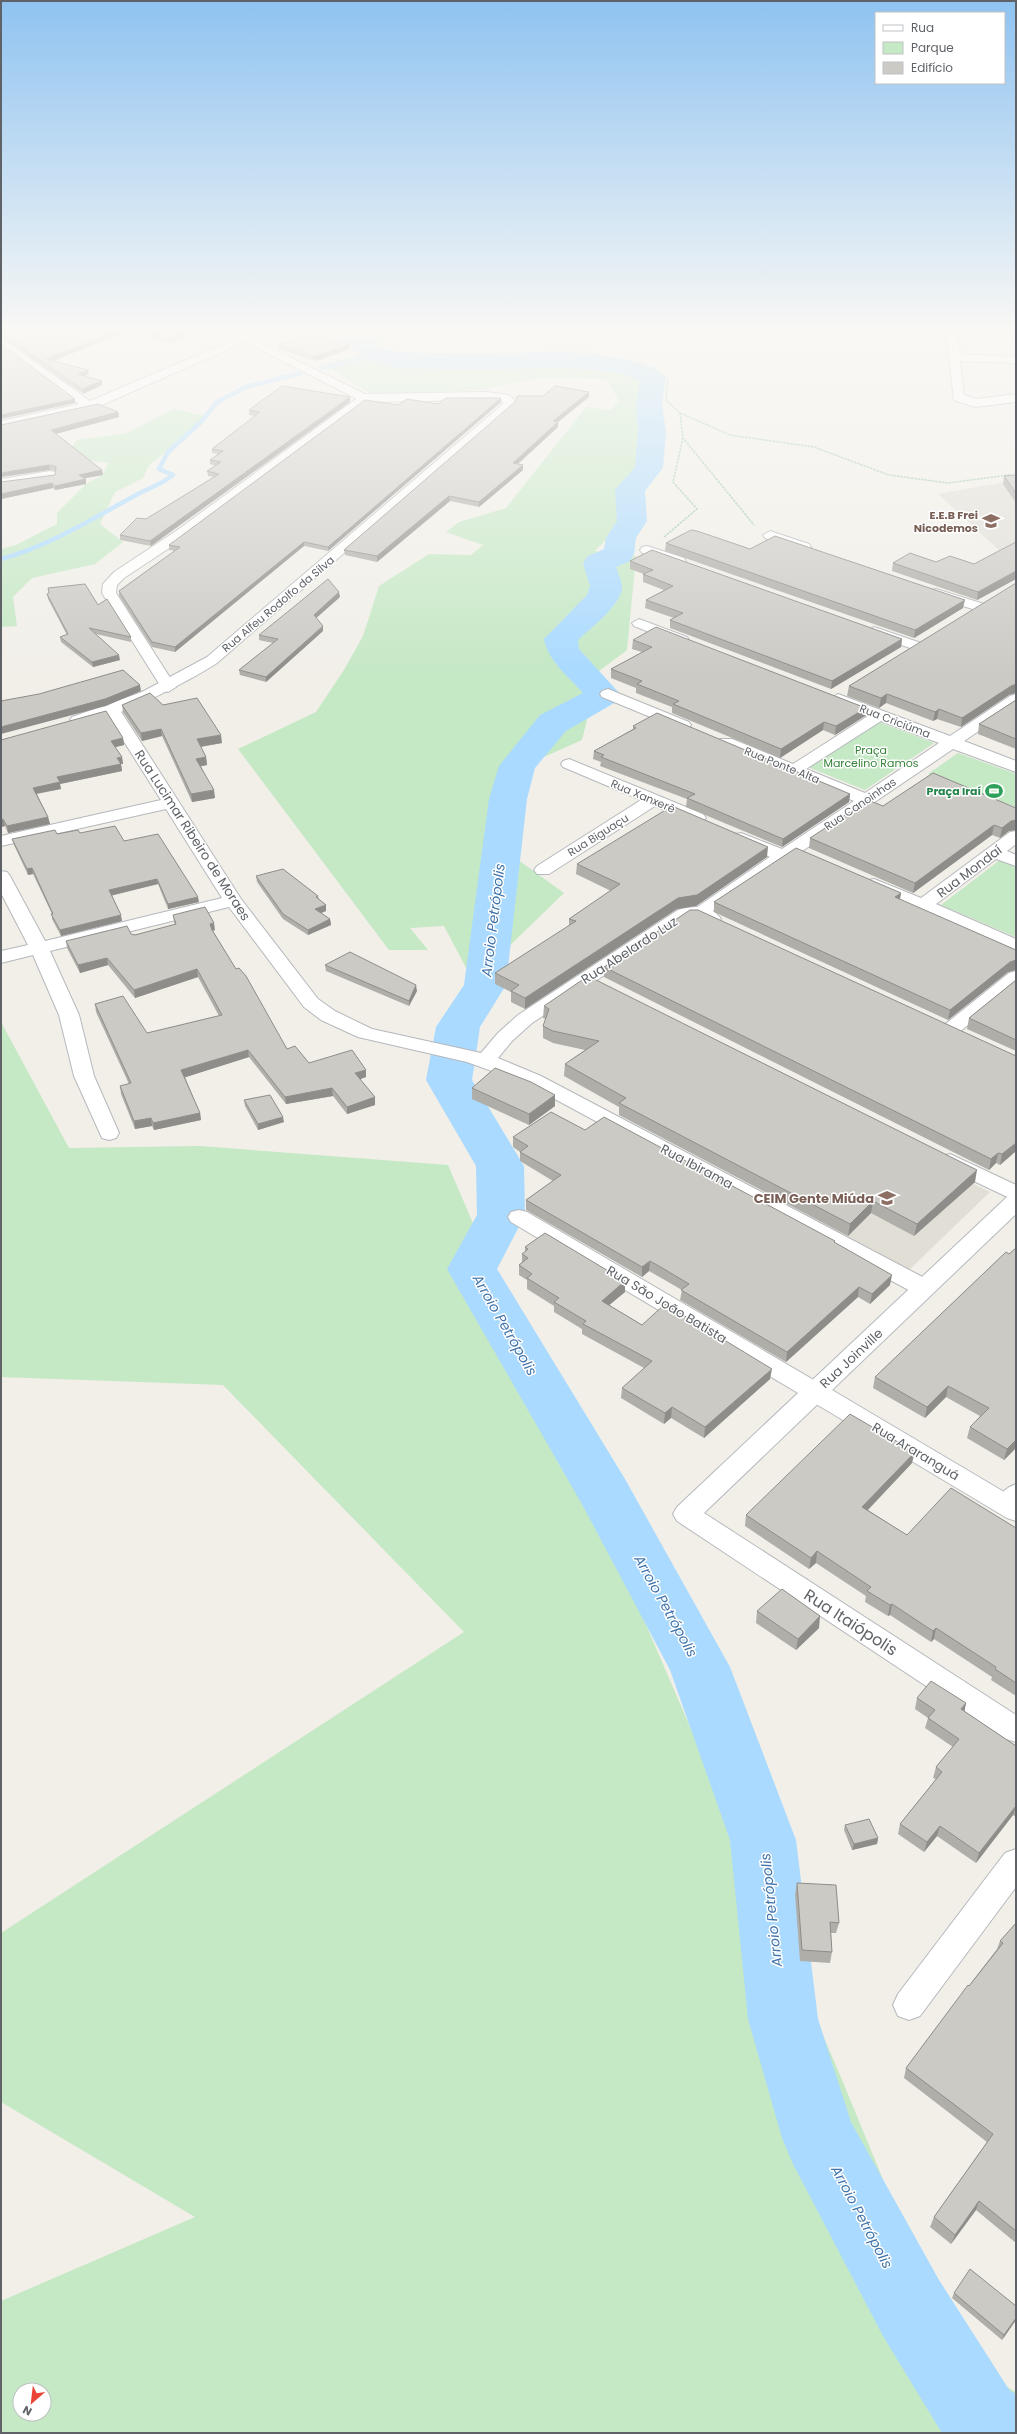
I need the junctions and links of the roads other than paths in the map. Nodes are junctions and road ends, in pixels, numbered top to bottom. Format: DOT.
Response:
graph roads {
  1 [pos="298,447"];
  2 [pos="461,447"];
  3 [pos="50,475"];
  4 [pos="1,484"];
  5 [pos="770,535"];
  6 [pos="647,550"];
  7 [pos="814,550"];
  8 [pos="692,566"];
  9 [pos="926,589"];
  10 [pos="961,618"];
  11 [pos="639,623"];
  12 [pos="864,627"];
  13 [pos="699,646"];
  14 [pos="897,657"];
  15 [pos="168,687"];
  16 [pos="834,693"];
  17 [pos="608,694"];
  18 [pos="1016,699"];
  19 [pos="112,710"];
  20 [pos="880,715"];
  21 [pos="61,725"];
  22 [pos="951,742"];
  23 [pos="569,764"];
  24 [pos="1016,767"];
  25 [pos="794,770"];
  26 [pos="653,800"];
  27 [pos="866,800"];
  28 [pos="170,803"];
  29 [pos="1016,836"];
  30 [pos="1,841"];
  31 [pos="788,852"];
  32 [pos="994,852"];
  33 [pos="814,859"];
  34 [pos="1016,861"];
  35 [pos="543,870"];
  36 [pos="1,876"];
  37 [pos="858,877"];
  38 [pos="233,901"];
  39 [pos="923,905"];
  40 [pos="699,912"];
  41 [pos="728,926"];
  42 [pos="1016,946"];
  43 [pos="39,948"];
  44 [pos="1,957"];
  45 [pos="1016,977"];
  46 [pos="587,978"];
  47 [pos="608,988"];
  48 [pos="970,1040"];
  49 [pos="475,1058"];
  50 [pos="109,1134"];
  51 [pos="932,1152"];
  52 [pos="1016,1194"];
  53 [pos="1016,1201"];
  54 [pos="519,1216"];
  55 [pos="924,1288"];
  56 [pos="815,1392"];
  57 [pos="1013,1503"];
  58 [pos="686,1514"];
  59 [pos="1016,1730"];
  60 [pos="1016,1863"];
  61 [pos="909,2005"];
  1 -- 15 [label="street"];
  2 -- 15 [label="street, Rua Alfeu Rodolfo da Silva"];
  3 -- 4 [label="street"];
  5 -- 7 [label="street"];
  6 -- 8 [label="street"];
  9 -- 10 [label="street"];
  11 -- 13 [label="street"];
  12 -- 14 [label="street"];
  15 -- 19 [label="street, Rua Alfeu Rodolfo da Silva"];
  16 -- 20 [label="street, Rua Criciúma"];
  17 -- 25 [label="street, Rua Ponte Alta"];
  18 -- 22 [label="street, Rua Canoinhas"];
  19 -- 21 [label="street, Rua Alfeu Rodolfo da Silva"];
  19 -- 28 [label="street, Rua Lucimar Ribeiro de Moraes"];
  20 -- 22 [label="street, Rua Criciúma"];
  20 -- 25 [label="street"];
  22 -- 24 [label="street, Rua Criciúma"];
  22 -- 27 [label="street, Rua Canoinhas"];
  23 -- 26 [label="street, Rua Xanxerê"];
  25 -- 27 [label="street, Rua Ponte Alta"];
  26 -- 31 [label="street, Rua Xanxerê"];
  26 -- 35 [label="street, Rua Biguaçu"];
  27 -- 31 [label="street, Rua Canoinhas"];
  28 -- 30 [label="street"];
  28 -- 38 [label="street, Rua Lucimar Ribeiro de Moraes"];
  29 -- 32 [label="street, Rua Mondaí"];
  31 -- 33 [label="street, Rua Xanxerê"];
  31 -- 40 [label="street, Rua Abelardo Luz"];
  32 -- 34 [label="street"];
  32 -- 39 [label="street, Rua Mondaí"];
  36 -- 43 [label="street"];
  37 -- 39 [label="street"];
  38 -- 43 [label="street"];
  38 -- 49 [label="street, Rua Lucimar Ribeiro de Moraes"];
  39 -- 42 [label="street"];
  40 -- 41 [label="street"];
  40 -- 46 [label="street, Rua Abelardo Luz"];
  43 -- 44 [label="street"];
  43 -- 50 [label="street"];
  45 -- 48 [label="street"];
  46 -- 47 [label="street"];
  46 -- 49 [label="street, Rua Abelardo Luz"];
  49 -- 55 [label="street, Rua Ibirama"];
  51 -- 52 [label="street"];
  53 -- 55 [label="street, Rua Joinville"];
  54 -- 56 [label="street, Rua São João Batista"];
  55 -- 56 [label="street, Rua Joinville"];
  56 -- 57 [label="street, Rua Araranguá"];
  56 -- 58 [label="street, Rua Joinville"];
  58 -- 59 [label="street, Rua Itaiópolis"];
  60 -- 61 [label="street"];
}
